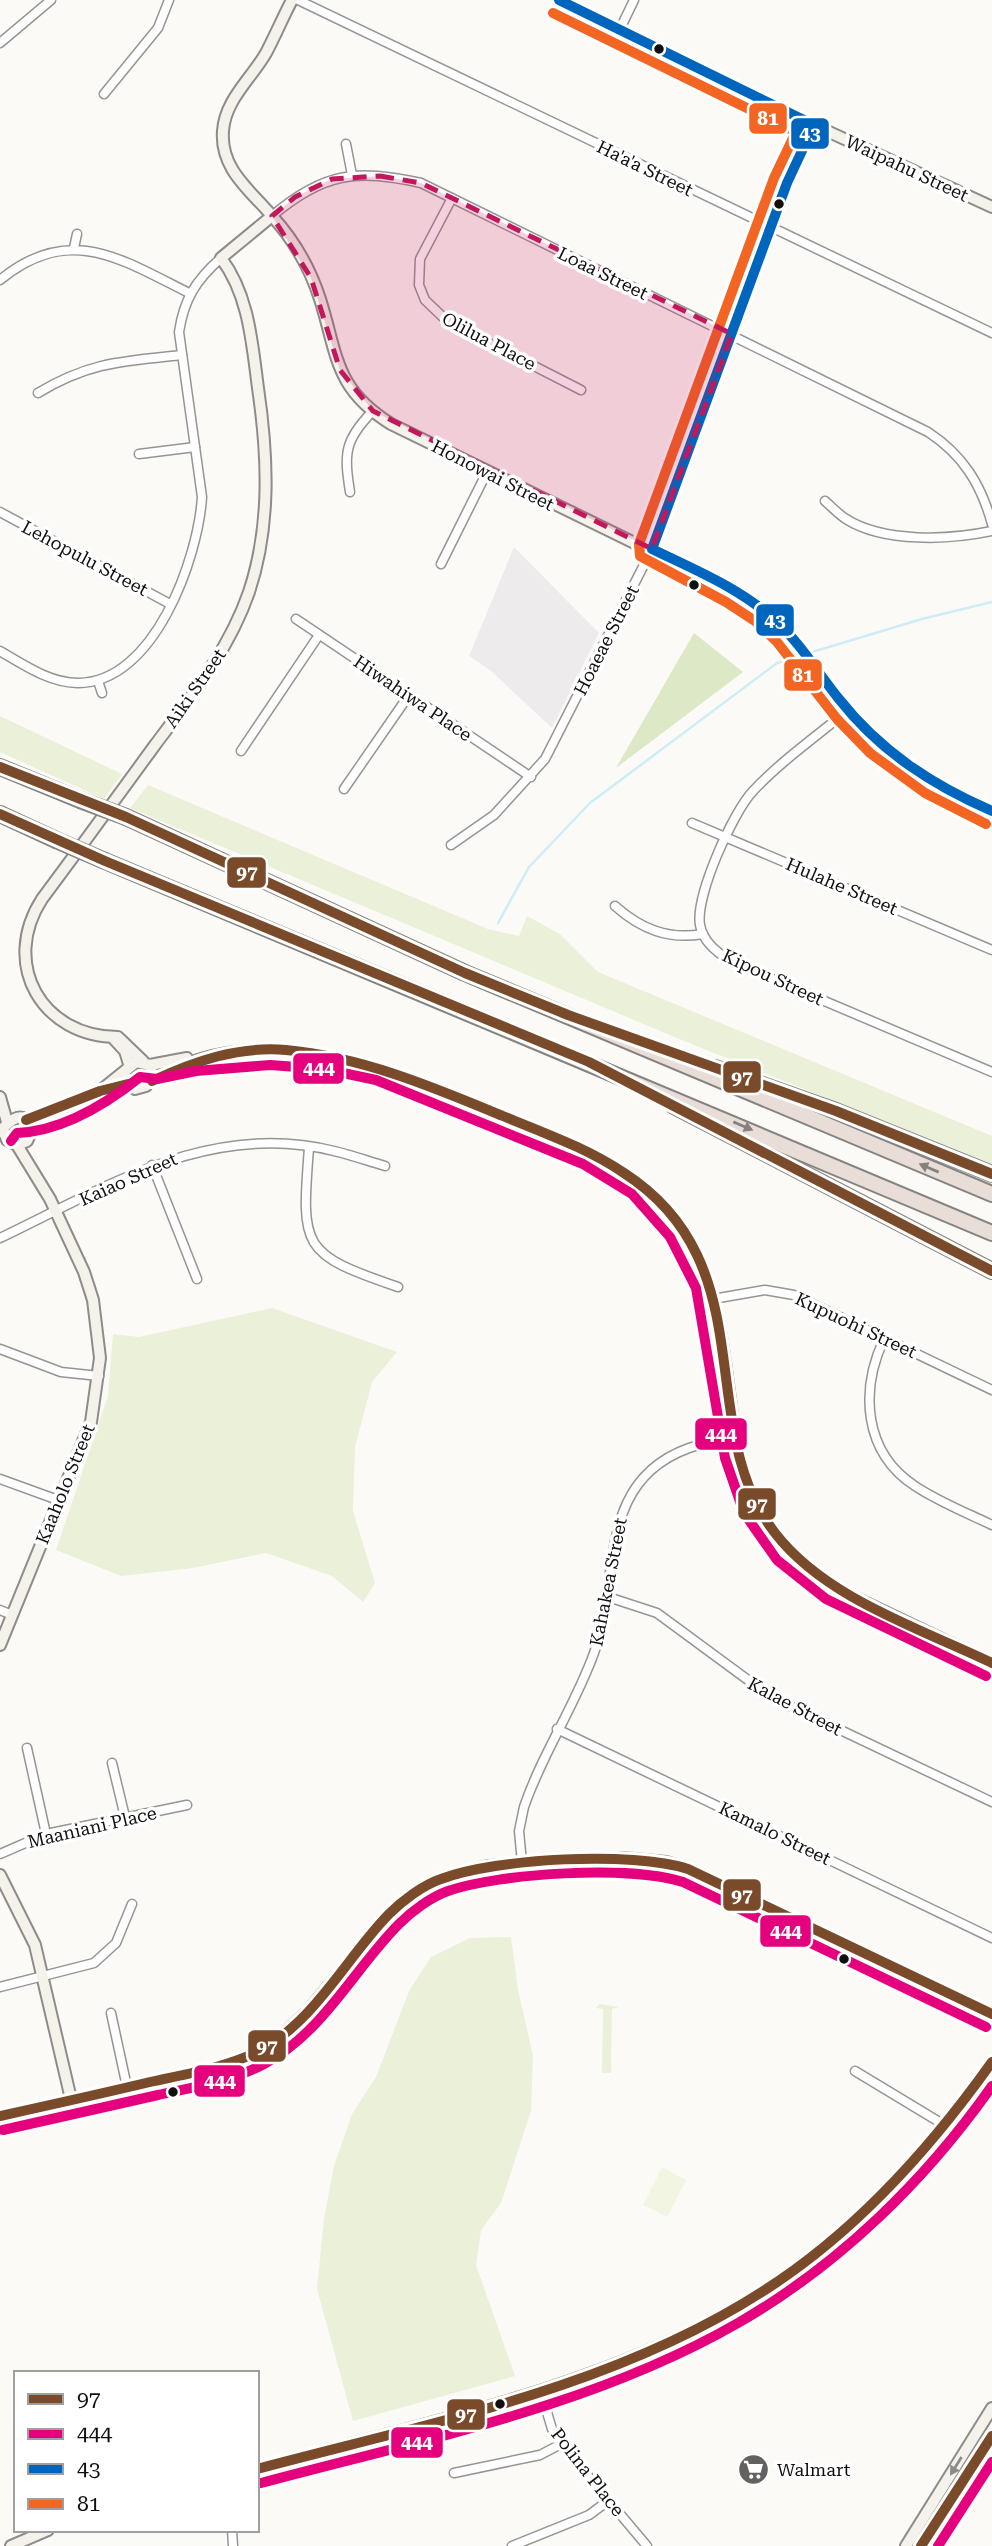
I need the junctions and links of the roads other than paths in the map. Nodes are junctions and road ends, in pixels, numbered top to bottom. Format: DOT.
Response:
graph roads {
  1 [pos="51,0"];
  2 [pos="169,0"];
  3 [pos="292,0"];
  4 [pos="298,0"];
  5 [pos="559,0"];
  6 [pos="634,0"];
  7 [pos="620,29"];
  8 [pos="0,43"];
  9 [pos="104,94"];
  10 [pos="814,125"];
  11 [pos="346,144"];
  12 [pos="352,176"];
  13 [pos="452,198"];
  14 [pos="992,207"];
  15 [pos="272,216"];
  16 [pos="771,229"];
  17 [pos="77,234"];
  18 [pos="74,248"];
  19 [pos="221,258"];
  20 [pos="0,280"];
  21 [pos="189,293"];
  22 [pos="992,333"];
  23 [pos="732,334"];
  24 [pos="182,355"];
  25 [pos="581,390"];
  26 [pos="38,393"];
  27 [pos="373,411"];
  28 [pos="195,447"];
  29 [pos="139,454"];
  30 [pos="487,472"];
  31 [pos="350,492"];
  32 [pos="825,501"];
  33 [pos="0,512"];
  34 [pos="992,524"];
  35 [pos="992,531"];
  36 [pos="652,549"];
  37 [pos="441,564"];
  38 [pos="170,604"];
  39 [pos="296,619"];
  40 [pos="319,635"];
  41 [pos="0,651"];
  42 [pos="98,681"];
  43 [pos="102,693"];
  44 [pos="409,695"];
  45 [pos="848,710"];
  46 [pos="241,751"];
  47 [pos="0,766"];
  48 [pos="531,777"];
  49 [pos="344,789"];
  50 [pos="992,811"];
  51 [pos="0,814"];
  52 [pos="691,823"];
  53 [pos="727,838"];
  54 [pos="451,845"];
  55 [pos="615,906"];
  56 [pos="703,934"];
  57 [pos="992,950"];
  58 [pos="568,1015"];
  59 [pos="113,1037"];
  60 [pos="200,1058"];
  61 [pos="589,1062"];
  62 [pos="146,1063"];
  63 [pos="127,1068"];
  64 [pos="992,1072"];
  65 [pos="152,1081"];
  66 [pos="128,1084"];
  67 [pos="100,1091"];
  68 [pos="0,1098"];
  69 [pos="14,1132"];
  70 [pos="309,1148"];
  71 [pos="152,1165"];
  72 [pos="385,1166"];
  73 [pos="992,1174"];
  74 [pos="992,1194"];
  75 [pos="56,1211"];
  76 [pos="992,1233"];
  77 [pos="0,1238"];
  78 [pos="992,1271"];
  79 [pos="197,1279"];
  80 [pos="398,1287"];
  81 [pos="713,1299"];
  82 [pos="884,1339"];
  83 [pos="0,1349"];
  84 [pos="99,1376"];
  85 [pos="992,1390"];
  86 [pos="735,1438"];
  87 [pos="0,1479"];
  88 [pos="58,1500"];
  89 [pos="992,1525"];
  90 [pos="608,1597"];
  91 [pos="0,1610"];
  92 [pos="12,1615"];
  93 [pos="0,1645"];
  94 [pos="992,1663"];
  95 [pos="557,1729"];
  96 [pos="27,1748"];
  97 [pos="112,1763"];
  98 [pos="992,1802"];
  99 [pos="187,1805"];
  100 [pos="125,1817"];
  101 [pos="46,1834"];
  102 [pos="0,1854"];
  103 [pos="522,1863"];
  104 [pos="0,1875"];
  105 [pos="132,1904"];
  106 [pos="992,1937"];
  107 [pos="43,1977"];
  108 [pos="0,1987"];
  109 [pos="111,2013"];
  110 [pos="992,2014"];
  111 [pos="992,2062"];
  112 [pos="855,2071"];
  113 [pos="127,2087"];
  114 [pos="71,2099"];
  115 [pos="0,2116"];
  116 [pos="946,2126"];
  117 [pos="541,2392"];
  118 [pos="992,2408"];
  119 [pos="992,2436"];
  120 [pos="561,2444"];
  121 [pos="259,2468"];
  122 [pos="454,2473"];
  123 [pos="608,2501"];
  124 [pos="43,2532"];
  125 [pos="11,2546"];
  126 [pos="512,2546"];
  127 [pos="647,2546"];
  128 [pos="906,2546"];
  129 [pos="922,2546"];
  1 -- 8 [label="street"];
  2 -- 9 [label="street"];
  3 -- 15 [label="street, Honowai Street"];
  4 -- 16 [label="street, Ha'a'a Street"];
  5 -- 7 [label="street, Waipahu Street"];
  6 -- 7 [label="street"];
  7 -- 10 [label="street, Waipahu Street"];
  10 -- 14 [label="street, Waipahu Street"];
  10 -- 16 [label="street, Hoaeae Street"];
  11 -- 12 [label="street"];
  12 -- 13 [label="street, Loaa Street"];
  12 -- 15 [label="street, Loaa Street"];
  13 -- 23 [label="street, Loaa Street"];
  13 -- 25 [label="street, Olilua Place"];
  15 -- 19 [label="street, Loaa Street"];
  15 -- 27 [label="street, Honowai Street"];
  16 -- 22 [label="street, Ha'a'a Street"];
  16 -- 23 [label="street, Hoaeae Street"];
  17 -- 18 [label="street"];
  18 -- 20 [label="street"];
  18 -- 21 [label="street"];
  19 -- 21 [label="street, Loaa Street"];
  19 -- 59 [label="street, Aiki Street"];
  21 -- 24 [label="street, Loaa Street"];
  23 -- 34 [label="street, Loaa Street"];
  23 -- 36 [label="street, Hoaeae Street"];
  24 -- 26 [label="street"];
  24 -- 28 [label="street, Loaa Street"];
  27 -- 30 [label="street, Honowai Street"];
  27 -- 31 [label="street"];
  28 -- 29 [label="street"];
  28 -- 38 [label="street, Loaa Street"];
  30 -- 36 [label="street, Honowai Street"];
  30 -- 37 [label="street"];
  32 -- 35 [label="street"];
  33 -- 38 [label="street, Lehopulu Street"];
  36 -- 45 [label="street, Honowai Street"];
  36 -- 48 [label="street, Hoaeae Street"];
  38 -- 42 [label="street, Loaa Street"];
  39 -- 40 [label="street, Hiwahiwa Place"];
  40 -- 44 [label="street, Hiwahiwa Place"];
  40 -- 46 [label="street"];
  41 -- 42 [label="street"];
  42 -- 43 [label="street"];
  44 -- 48 [label="street, Hiwahiwa Place"];
  44 -- 49 [label="street"];
  45 -- 50 [label="street, Honowai Street"];
  45 -- 53 [label="street"];
  47 -- 58 [label="highway, bridge"];
  48 -- 54 [label="street, Hoaeae Street"];
  51 -- 61 [label="highway, bridge"];
  52 -- 53 [label="street, Hulahe Street"];
  53 -- 56 [label="street"];
  53 -- 57 [label="street, Hulahe Street"];
  55 -- 56 [label="street"];
  56 -- 64 [label="street, Kipou Street"];
  58 -- 73 [label="highway"];
  74 -- 58 [label="highway, one-way"];
  59 -- 62 [label="street, Aiki Street"];
  59 -- 63 [label="street"];
  60 -- 62 [label="street"];
  60 -- 65 [label="street"];
  60 -- 81 [label="street"];
  61 -- 76 [label="highway, one-way"];
  61 -- 78 [label="highway"];
  62 -- 63 [label="street"];
  62 -- 65 [label="street"];
  63 -- 66 [label="street"];
  63 -- 67 [label="street"];
  65 -- 66 [label="street"];
  66 -- 67 [label="street"];
  67 -- 69 [label="street"];
  68 -- 69 [label="street, Kaaholo Street"];
  69 -- 75 [label="street, Kaaholo Street"];
  70 -- 71 [label="street, Kaiao Street"];
  70 -- 72 [label="street, Kaiao Street"];
  70 -- 80 [label="street"];
  71 -- 75 [label="street, Kaiao Street"];
  71 -- 79 [label="street"];
  75 -- 77 [label="street, Kaiao Street"];
  75 -- 84 [label="street, Kaaholo Street"];
  81 -- 82 [label="street, Kupuohi Street"];
  81 -- 86 [label="street"];
  82 -- 85 [label="street, Kupuohi Street"];
  82 -- 89 [label="street"];
  83 -- 84 [label="street"];
  84 -- 88 [label="street, Kaaholo Street"];
  86 -- 90 [label="street, Kahakea Street"];
  86 -- 94 [label="street"];
  87 -- 88 [label="street"];
  88 -- 92 [label="street, Kaaholo Street"];
  90 -- 95 [label="street, Kahakea Street"];
  90 -- 98 [label="street, Kalae Street"];
  91 -- 92 [label="street"];
  92 -- 93 [label="street, Kaaholo Street"];
  95 -- 103 [label="street, Kahakea Street"];
  95 -- 106 [label="street, Kamalo Street"];
  96 -- 101 [label="street"];
  97 -- 100 [label="street"];
  99 -- 100 [label="street, Maaniani Place"];
  100 -- 101 [label="street, Maaniani Place"];
  101 -- 102 [label="street, Maaniani Place"];
  103 -- 110 [label="street"];
  103 -- 113 [label="street"];
  104 -- 107 [label="street"];
  105 -- 107 [label="street"];
  107 -- 108 [label="street"];
  107 -- 114 [label="street"];
  109 -- 113 [label="street"];
  111 -- 116 [label="street"];
  112 -- 116 [label="street"];
  113 -- 114 [label="street"];
  114 -- 115 [label="street"];
  116 -- 117 [label="street"];
  117 -- 120 [label="street, Polina Place"];
  117 -- 121 [label="street"];
  118 -- 128 [label="street, one-way"];
  119 -- 129 [label="street"];
  120 -- 122 [label="street"];
  120 -- 123 [label="street, Polina Place"];
  123 -- 126 [label="street"];
  123 -- 127 [label="street, Polina Place"];
  124 -- 125 [label="street"];
}
